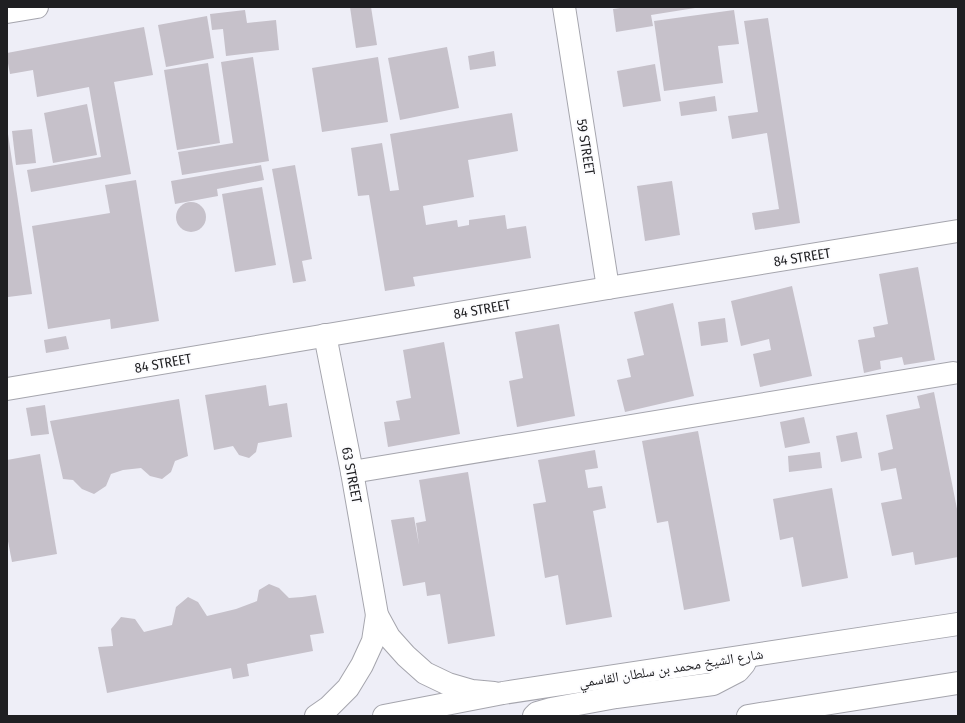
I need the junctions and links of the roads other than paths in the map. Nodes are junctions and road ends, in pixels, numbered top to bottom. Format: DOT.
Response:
graph roads {
  1 [pos="37,7"];
  2 [pos="564,7"];
  3 [pos="7,12"];
  4 [pos="958,231"];
  5 [pos="608,288"];
  6 [pos="325,335"];
  7 [pos="952,373"];
  8 [pos="7,389"];
  9 [pos="352,472"];
  10 [pos="377,614"];
  11 [pos="958,624"];
  12 [pos="748,656"];
  13 [pos="958,683"];
  14 [pos="503,693"];
  15 [pos="316,716"];
  16 [pos="384,716"];
  17 [pos="534,716"];
  18 [pos="748,716"];
  1 -- 3 [label="street"];
  2 -- 5 [label="street, 59 STREET"];
  4 -- 5 [label="street, 84 STREET"];
  5 -- 6 [label="street, 84 STREET"];
  6 -- 8 [label="street, 84 STREET"];
  6 -- 9 [label="street, 63 STREET"];
  7 -- 9 [label="street"];
  9 -- 10 [label="street, 63 STREET"];
  10 -- 14 [label="street, 63 STREET"];
  10 -- 15 [label="street, 63 STREET"];
  11 -- 12 [label="street, شارع الشيخ محمد بن سلطان القاسمي"];
  12 -- 14 [label="street, شارع الشيخ محمد بن سلطان القاسمي"];
  12 -- 17 [label="street"];
  13 -- 18 [label="street"];
  14 -- 16 [label="street, شارع الشيخ محمد بن سلطان القاسمي"];
}
